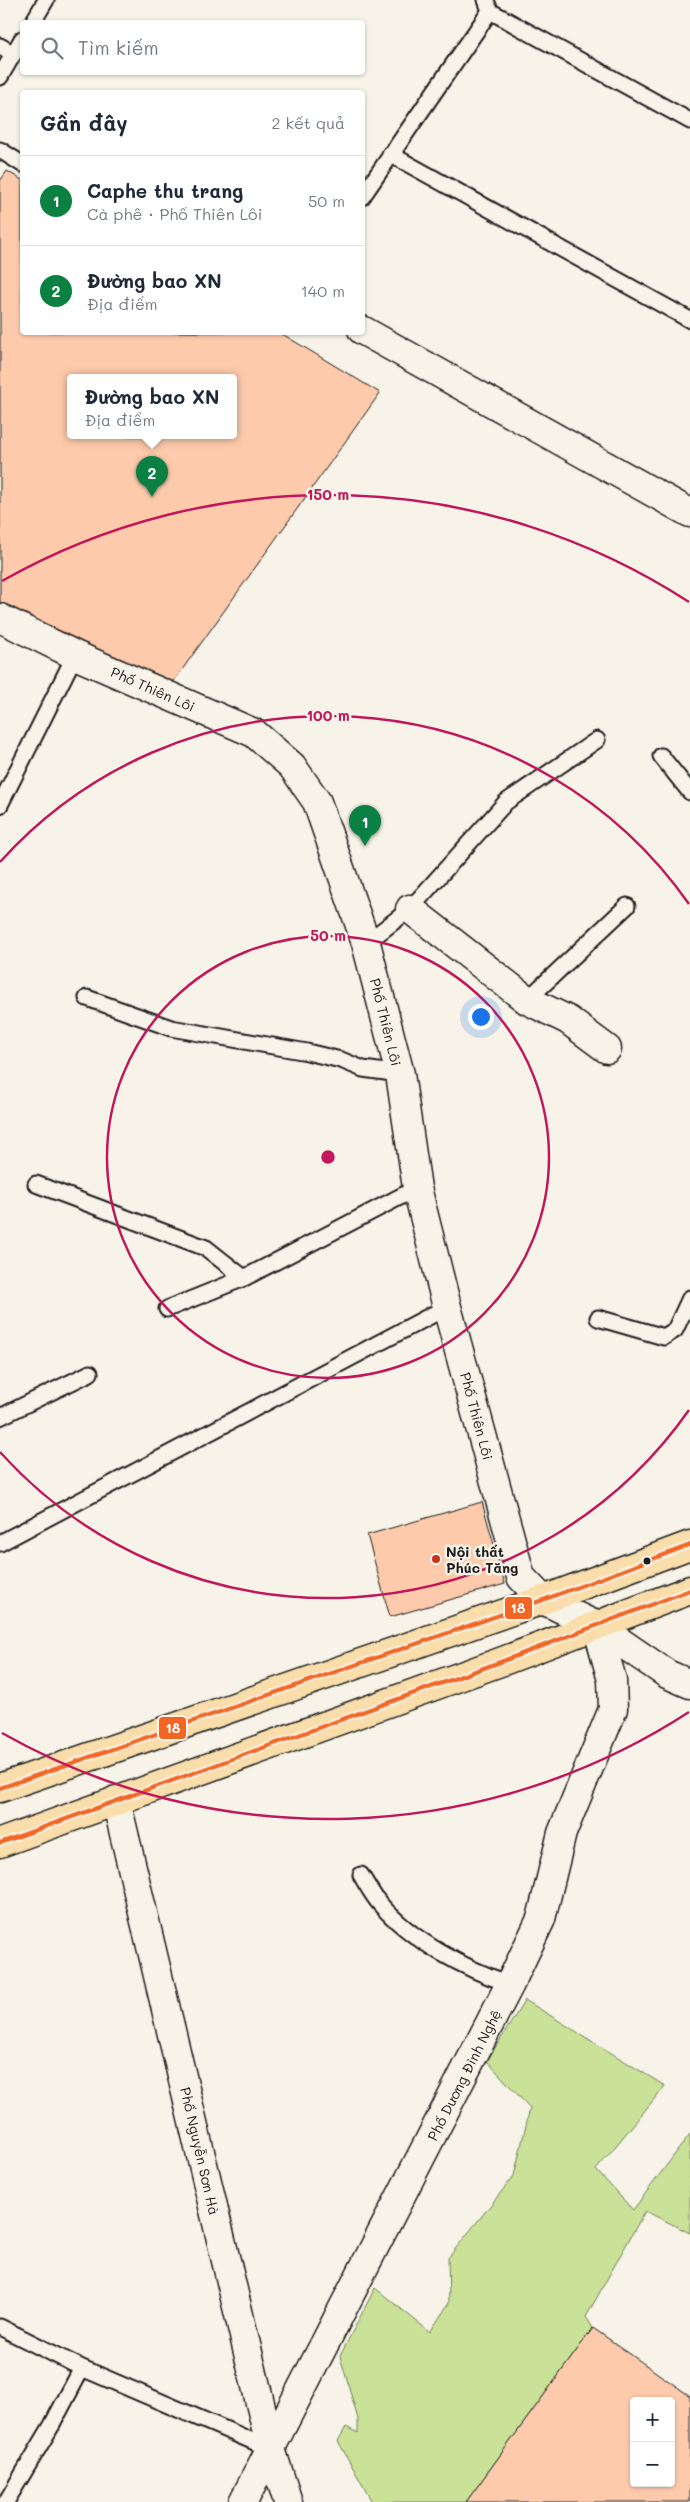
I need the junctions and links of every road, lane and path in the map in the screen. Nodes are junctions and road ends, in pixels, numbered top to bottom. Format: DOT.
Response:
graph roads {
  1 [pos="46,0"];
  2 [pos="488,6"];
  3 [pos="34,20"];
  4 [pos="20,43"];
  5 [pos="0,46"];
  6 [pos="14,54"];
  7 [pos="0,77"];
  8 [pos="690,121"];
  9 [pos="0,150"];
  10 [pos="390,154"];
  11 [pos="20,163"];
  12 [pos="365,192"];
  13 [pos="690,320"];
  14 [pos="365,332"];
  15 [pos="690,513"];
  16 [pos="0,618"];
  17 [pos="76,655"];
  18 [pos="597,740"];
  19 [pos="661,756"];
  20 [pos="690,792"];
  21 [pos="0,805"];
  22 [pos="627,906"];
  23 [pos="410,909"];
  24 [pos="366,943"];
  25 [pos="87,998"];
  26 [pos="527,1000"];
  27 [pos="607,1050"];
  28 [pos="400,1074"];
  29 [pos="36,1184"];
  30 [pos="417,1188"];
  31 [pos="244,1278"];
  32 [pos="690,1298"];
  33 [pos="447,1307"];
  34 [pos="167,1309"];
  35 [pos="598,1318"];
  36 [pos="90,1373"];
  37 [pos="0,1417"];
  38 [pos="0,1543"];
  39 [pos="690,1545"];
  40 [pos="690,1590"];
  41 [pos="543,1600"];
  42 [pos="597,1626"];
  43 [pos="690,1684"];
  44 [pos="0,1788"];
  45 [pos="116,1800"];
  46 [pos="0,1843"];
  47 [pos="361,1875"];
  48 [pos="510,1984"];
  49 [pos="0,2327"];
  50 [pos="82,2368"];
  51 [pos="270,2449"];
  52 [pos="6,2502"];
  53 [pos="243,2502"];
  54 [pos="288,2502"];
  1 -- 3 [label="lane"];
  2 -- 8 [label="lane"];
  2 -- 10 [label="lane"];
  4 -- 6 [label="lane"];
  5 -- 6 [label="lane"];
  6 -- 7 [label="lane"];
  9 -- 11 [label="lane"];
  10 -- 12 [label="lane"];
  10 -- 13 [label="lane"];
  14 -- 15 [label="street"];
  16 -- 17 [label="street, Phố Thiên Lôi"];
  17 -- 21 [label="lane"];
  17 -- 24 [label="street, Phố Thiên Lôi"];
  18 -- 23 [label="lane"];
  19 -- 20 [label="lane"];
  22 -- 26 [label="lane"];
  23 -- 24 [label="lane"];
  23 -- 26 [label="street"];
  24 -- 28 [label="street, Phố Thiên Lôi"];
  25 -- 28 [label="lane"];
  26 -- 27 [label="street"];
  28 -- 30 [label="street, Phố Thiên Lôi"];
  29 -- 31 [label="lane"];
  30 -- 31 [label="lane"];
  30 -- 33 [label="street, Phố Thiên Lôi"];
  31 -- 34 [label="lane"];
  32 -- 35 [label="lane"];
  33 -- 38 [label="lane"];
  33 -- 41 [label="street, Phố Thiên Lôi"];
  36 -- 37 [label="lane"];
  39 -- 41 [label="highway"];
  40 -- 42 [label="highway"];
  41 -- 42 [label="street"];
  41 -- 44 [label="highway"];
  42 -- 43 [label="street"];
  42 -- 45 [label="highway"];
  42 -- 48 [label="street, Phố Dương Đình Nghệ"];
  45 -- 46 [label="highway"];
  45 -- 51 [label="street, Phố Nguyễn Sơn Hà"];
  47 -- 48 [label="lane"];
  48 -- 51 [label="street, Phố Dương Đình Nghệ"];
  49 -- 50 [label="lane"];
  50 -- 51 [label="lane"];
  50 -- 52 [label="lane"];
  51 -- 53 [label="street, Phố Dương Đình Nghệ"];
  51 -- 54 [label="street, Phố Nguyễn Sơn Hà"];
}
